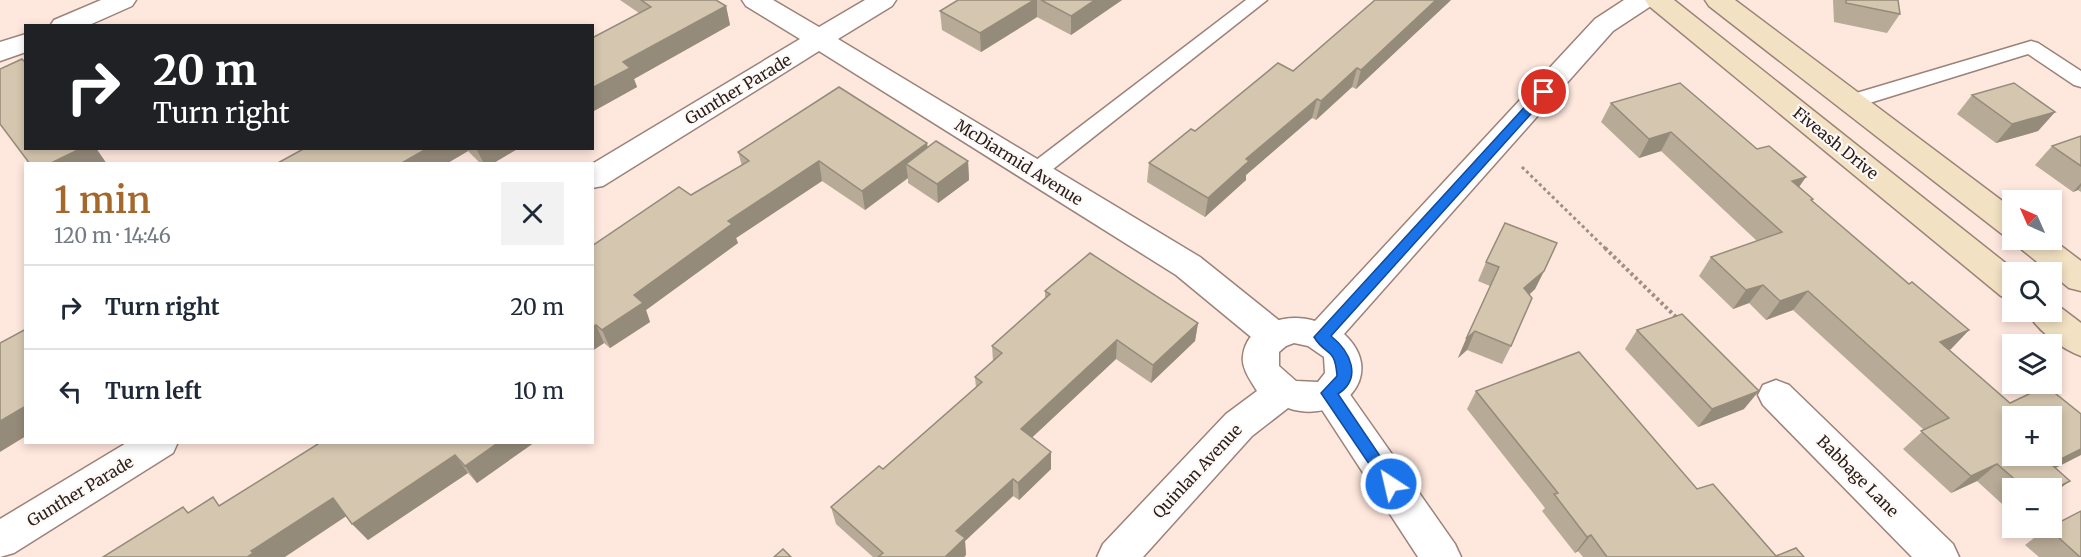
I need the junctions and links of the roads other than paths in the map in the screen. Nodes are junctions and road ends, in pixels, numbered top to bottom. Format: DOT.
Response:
graph roads {
  1 [pos="123,0"];
  2 [pos="755,0"];
  3 [pos="882,0"];
  4 [pos="1258,0"];
  5 [pos="1642,0"];
  6 [pos="1658,0"];
  7 [pos="1718,0"];
  8 [pos="68,24"];
  9 [pos="819,39"];
  10 [pos="24,43"];
  11 [pos="0,52"];
  12 [pos="2081,80"];
  13 [pos="1851,102"];
  14 [pos="1035,172"];
  15 [pos="594,177"];
  16 [pos="2002,218"];
  17 [pos="2044,250"];
  18 [pos="2002,278"];
  19 [pos="2081,279"];
  20 [pos="2056,322"];
  21 [pos="1274,336"];
  22 [pos="1321,337"];
  23 [pos="2081,342"];
  24 [pos="1282,392"];
  25 [pos="1329,393"];
  26 [pos="1776,394"];
  27 [pos="157,444"];
  28 [pos="0,540"];
  29 [pos="1117,557"];
  30 [pos="1442,557"];
  31 [pos="1939,557"];
  1 -- 8 [label="street"];
  2 -- 9 [label="street, McDiarmid Avenue"];
  3 -- 9 [label="street, Gunther Parade"];
  4 -- 14 [label="lane"];
  5 -- 22 [label="street"];
  6 -- 18 [label="main road, Fiveash Drive"];
  7 -- 13 [label="main road"];
  9 -- 14 [label="street, McDiarmid Avenue"];
  9 -- 15 [label="street, Gunther Parade"];
  10 -- 11 [label="street"];
  12 -- 13 [label="lane"];
  13 -- 16 [label="main road"];
  14 -- 21 [label="street, McDiarmid Avenue"];
  17 -- 19 [label="main road"];
  20 -- 23 [label="main road"];
  21 -- 22 [label="street"];
  21 -- 24 [label="street"];
  22 -- 25 [label="street"];
  24 -- 25 [label="street"];
  24 -- 29 [label="street, Quinlan Avenue"];
  25 -- 30 [label="street"];
  26 -- 31 [label="street, Babbage Lane"];
  27 -- 28 [label="street, Gunther Parade"];
}
